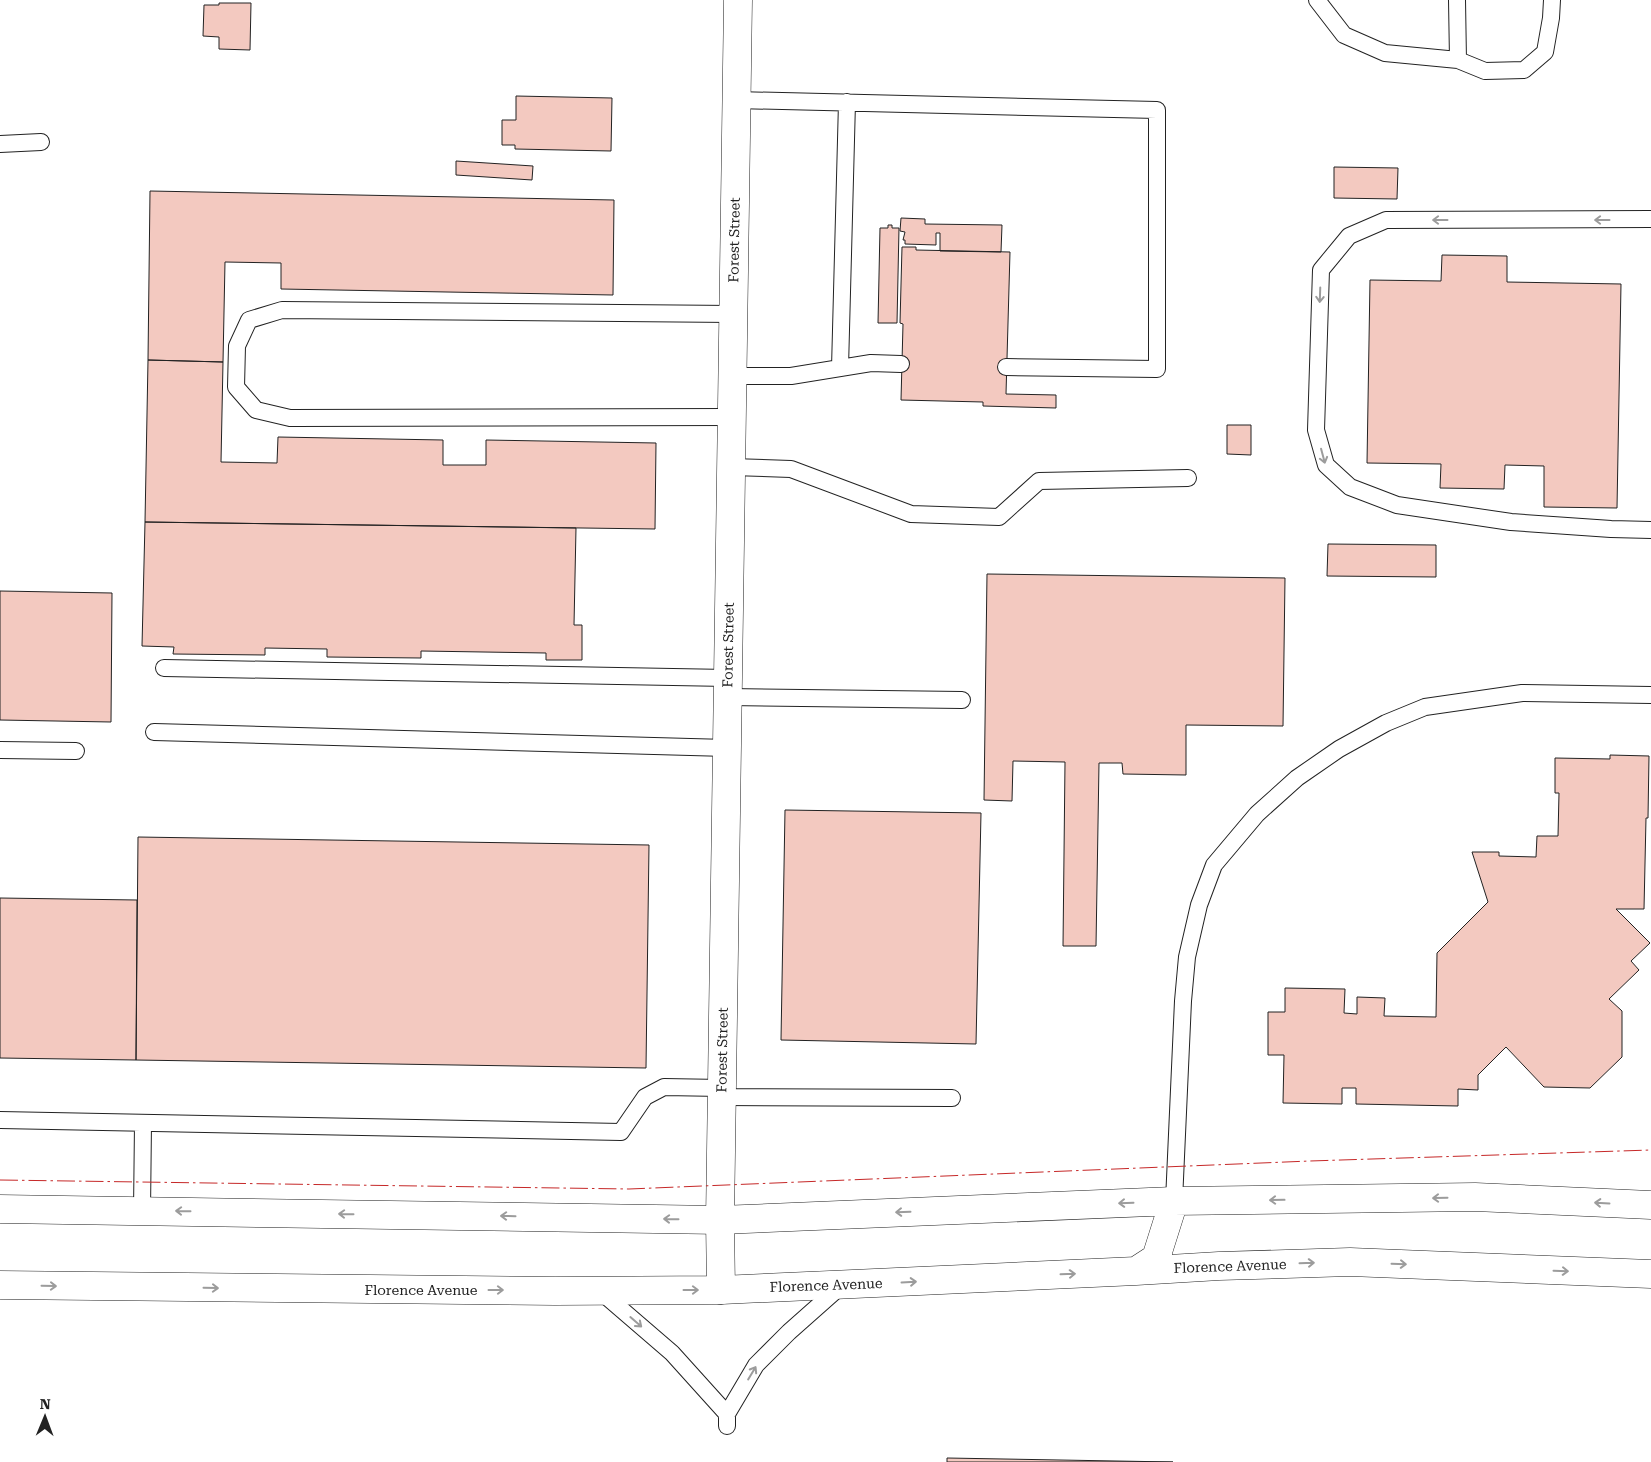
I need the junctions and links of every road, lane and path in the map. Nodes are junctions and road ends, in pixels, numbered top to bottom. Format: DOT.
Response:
graph roads {
  1 [pos="738,0"];
  2 [pos="1317,0"];
  3 [pos="1457,0"];
  4 [pos="1552,0"];
  5 [pos="1458,60"];
  6 [pos="736,100"];
  7 [pos="847,102"];
  8 [pos="41,142"];
  9 [pos="0,144"];
  10 [pos="1651,219"];
  11 [pos="733,314"];
  12 [pos="900,364"];
  13 [pos="1006,367"];
  14 [pos="840,368"];
  15 [pos="732,376"];
  16 [pos="732,417"];
  17 [pos="731,467"];
  18 [pos="1188,478"];
  19 [pos="1651,530"];
  20 [pos="164,668"];
  21 [pos="728,687"];
  22 [pos="1651,695"];
  23 [pos="962,700"];
  24 [pos="154,732"];
  25 [pos="727,748"];
  26 [pos="0,750"];
  27 [pos="76,751"];
  28 [pos="722,1092"];
  29 [pos="952,1098"];
  30 [pos="0,1120"];
  31 [pos="143,1123"];
  32 [pos="1174,1201"];
  33 [pos="1651,1205"];
  34 [pos="0,1208"];
  35 [pos="142,1211"];
  36 [pos="720,1220"];
  37 [pos="1136,1271"];
  38 [pos="1651,1274"];
  39 [pos="0,1285"];
  40 [pos="842,1285"];
  41 [pos="599,1290"];
  42 [pos="721,1290"];
  1 -- 6 [label="main road, Forest Street"];
  2 -- 5 [label="lane"];
  3 -- 5 [label="lane"];
  4 -- 5 [label="lane"];
  6 -- 7 [label="lane"];
  6 -- 11 [label="main road, Forest Street"];
  7 -- 13 [label="lane"];
  7 -- 14 [label="lane"];
  8 -- 9 [label="lane"];
  10 -- 19 [label="lane, one-way"];
  11 -- 15 [label="main road, Forest Street"];
  11 -- 16 [label="lane"];
  12 -- 14 [label="lane"];
  14 -- 15 [label="lane"];
  15 -- 16 [label="main road, Forest Street"];
  16 -- 17 [label="main road, Forest Street"];
  17 -- 18 [label="lane"];
  17 -- 21 [label="main road, Forest Street"];
  20 -- 21 [label="lane"];
  21 -- 23 [label="lane"];
  21 -- 25 [label="main road, Forest Street"];
  22 -- 32 [label="lane"];
  24 -- 25 [label="lane"];
  25 -- 28 [label="main road, Forest Street"];
  26 -- 27 [label="lane"];
  28 -- 29 [label="lane"];
  28 -- 31 [label="lane"];
  28 -- 36 [label="main road, Forest Street"];
  30 -- 31 [label="lane"];
  31 -- 35 [label="lane"];
  33 -- 32 [label="main road, one-way"];
  32 -- 36 [label="main road, one-way"];
  32 -- 37 [label="main road"];
  34 -- 35 [label="main road"];
  36 -- 35 [label="main road, one-way"];
  36 -- 42 [label="main road, Forest Street"];
  37 -- 38 [label="main road, Florence Avenue, one-way"];
  40 -- 37 [label="main road, Florence Avenue, one-way"];
  39 -- 41 [label="main road, Florence Avenue, one-way"];
  41 -- 40 [label="lane, one-way"];
  40 -- 42 [label="main road, Florence Avenue"];
  41 -- 42 [label="main road, Florence Avenue, one-way"];
}
